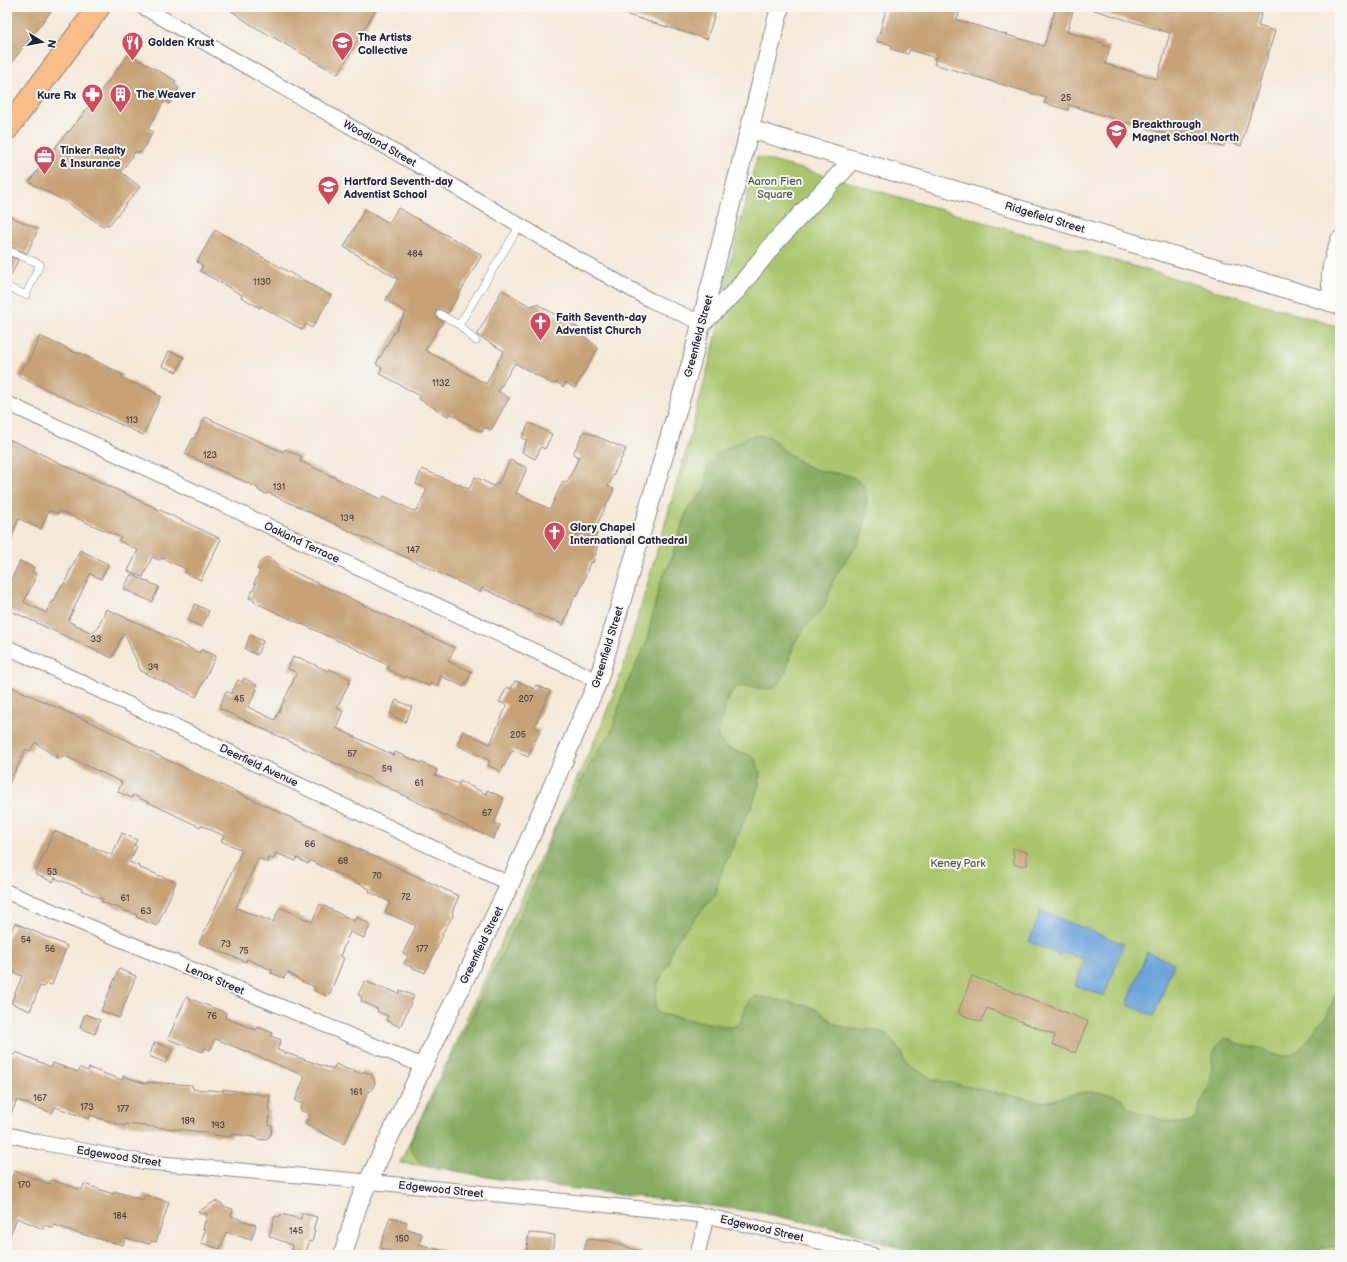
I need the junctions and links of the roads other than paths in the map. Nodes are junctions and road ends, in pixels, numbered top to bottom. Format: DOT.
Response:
graph roads {
  1 [pos="99,7"];
  2 [pos="143,7"];
  3 [pos="780,7"];
  4 [pos="7,129"];
  5 [pos="750,129"];
  6 [pos="852,160"];
  7 [pos="520,225"];
  8 [pos="1340,240"];
  9 [pos="7,250"];
  10 [pos="7,287"];
  11 [pos="1339,303"];
  12 [pos="440,314"];
  13 [pos="702,323"];
  14 [pos="459,325"];
  15 [pos="476,341"];
  16 [pos="7,403"];
  17 [pos="7,647"];
  18 [pos="598,682"];
  19 [pos="510,884"];
  20 [pos="7,892"];
  21 [pos="423,1066"];
  22 [pos="7,1134"];
  23 [pos="368,1182"];
  24 [pos="707,1216"];
  25 [pos="343,1255"];
  26 [pos="697,1255"];
  27 [pos="873,1255"];
  1 -- 4 [label="highway"];
  2 -- 7 [label="street, Woodland Street"];
  3 -- 5 [label="street, Greenfield Street"];
  5 -- 6 [label="street, Ridgefield Street"];
  5 -- 13 [label="street, Greenfield Street"];
  6 -- 11 [label="street, Ridgefield Street"];
  6 -- 13 [label="street"];
  7 -- 13 [label="street, Woodland Street"];
  7 -- 14 [label="lane"];
  8 -- 11 [label="street"];
  9 -- 10 [label="lane"];
  12 -- 14 [label="lane"];
  13 -- 18 [label="street, Greenfield Street"];
  14 -- 15 [label="lane"];
  16 -- 18 [label="street, Oakland Terrace"];
  17 -- 19 [label="street, Deerfield Avenue"];
  18 -- 19 [label="street, Greenfield Street"];
  19 -- 21 [label="street, Greenfield Street"];
  20 -- 21 [label="street, Lenox Street"];
  21 -- 23 [label="street, Greenfield Street"];
  22 -- 23 [label="street, Edgewood Street"];
  23 -- 24 [label="street, Edgewood Street"];
  23 -- 25 [label="street, Greenfield Street"];
  24 -- 26 [label="street"];
  24 -- 27 [label="street, Edgewood Street"];
}
